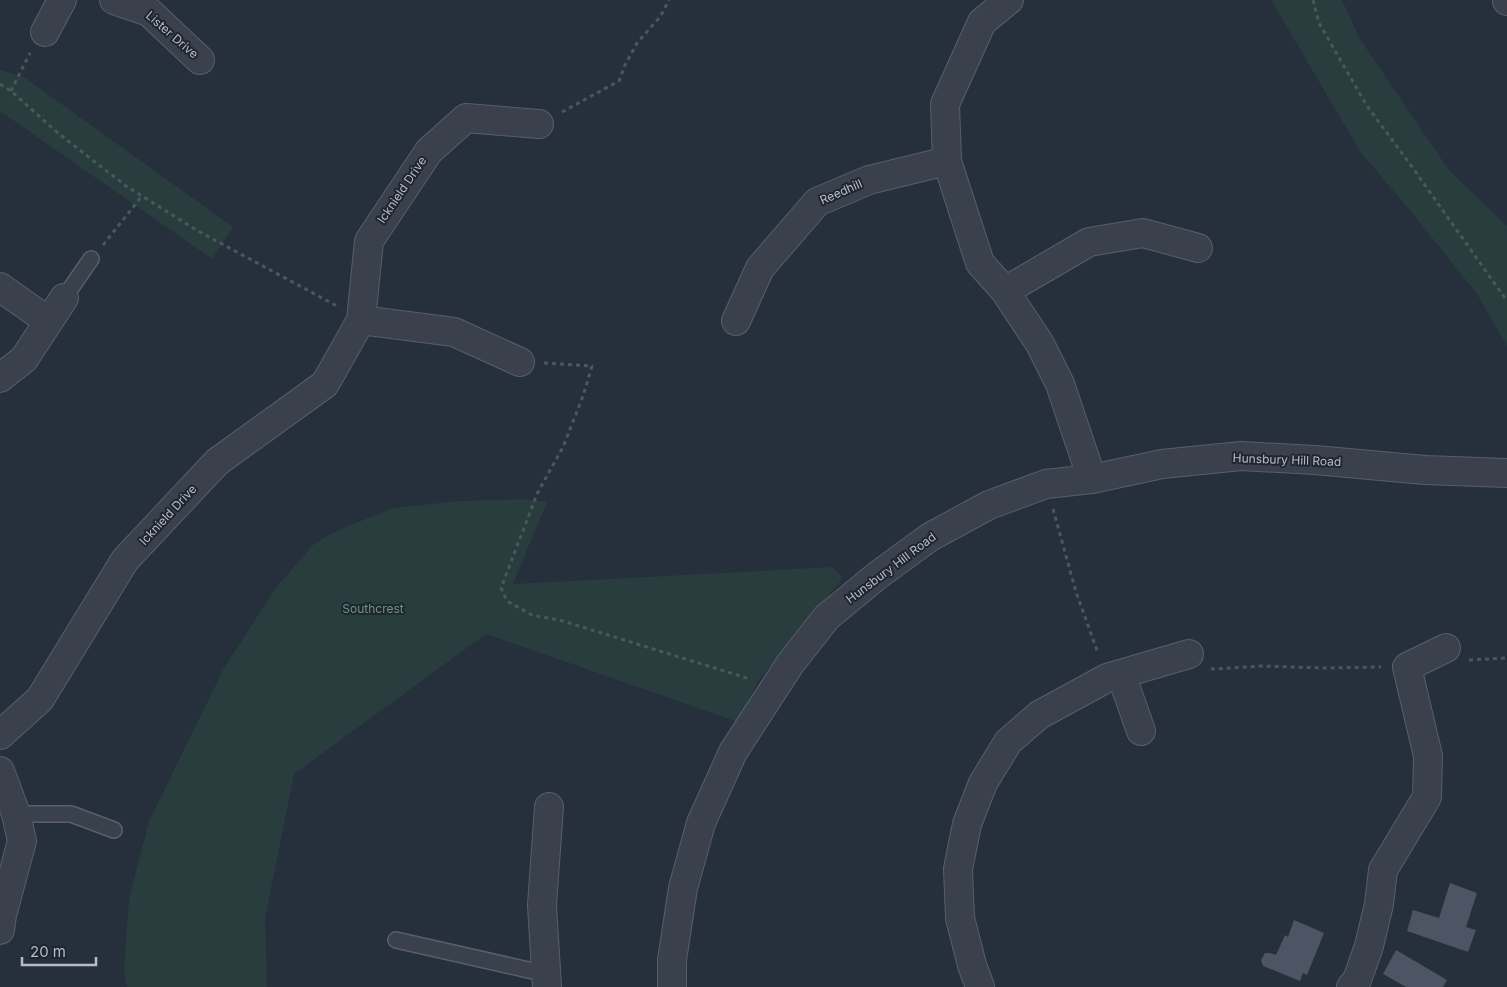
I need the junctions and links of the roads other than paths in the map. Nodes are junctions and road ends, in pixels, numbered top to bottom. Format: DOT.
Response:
graph roads {
  1 [pos="62,0"];
  2 [pos="114,0"];
  3 [pos="1009,0"];
  4 [pos="46,32"];
  5 [pos="200,60"];
  6 [pos="539,124"];
  7 [pos="947,161"];
  8 [pos="1198,248"];
  9 [pos="91,260"];
  10 [pos="0,287"];
  11 [pos="1005,291"];
  12 [pos="64,298"];
  13 [pos="361,320"];
  14 [pos="48,321"];
  15 [pos="736,321"];
  16 [pos="520,362"];
  17 [pos="0,378"];
  18 [pos="1507,473"];
  19 [pos="1092,480"];
  20 [pos="1446,648"];
  21 [pos="1189,654"];
  22 [pos="1114,676"];
  23 [pos="1141,731"];
  24 [pos="0,735"];
  25 [pos="0,771"];
  26 [pos="549,807"];
  27 [pos="16,814"];
  28 [pos="114,830"];
  29 [pos="0,930"];
  30 [pos="396,940"];
  31 [pos="546,981"];
  32 [pos="672,987"];
  33 [pos="980,987"];
  34 [pos="1351,987"];
  1 -- 4 [label="street"];
  2 -- 5 [label="street, Lister Drive"];
  3 -- 7 [label="street"];
  6 -- 13 [label="street, Icknield Drive"];
  7 -- 11 [label="street"];
  7 -- 15 [label="street, Reedhill"];
  8 -- 11 [label="street"];
  9 -- 12 [label="lane"];
  10 -- 14 [label="street"];
  11 -- 19 [label="street"];
  12 -- 14 [label="street"];
  13 -- 16 [label="street"];
  13 -- 24 [label="street, Icknield Drive"];
  14 -- 17 [label="street"];
  18 -- 19 [label="street, Hunsbury Hill Road"];
  19 -- 32 [label="street, Hunsbury Hill Road"];
  20 -- 34 [label="street"];
  21 -- 22 [label="street"];
  22 -- 23 [label="street"];
  22 -- 33 [label="street"];
  25 -- 27 [label="street"];
  26 -- 31 [label="street"];
  27 -- 28 [label="lane"];
  27 -- 29 [label="street"];
  30 -- 31 [label="lane"];
}
